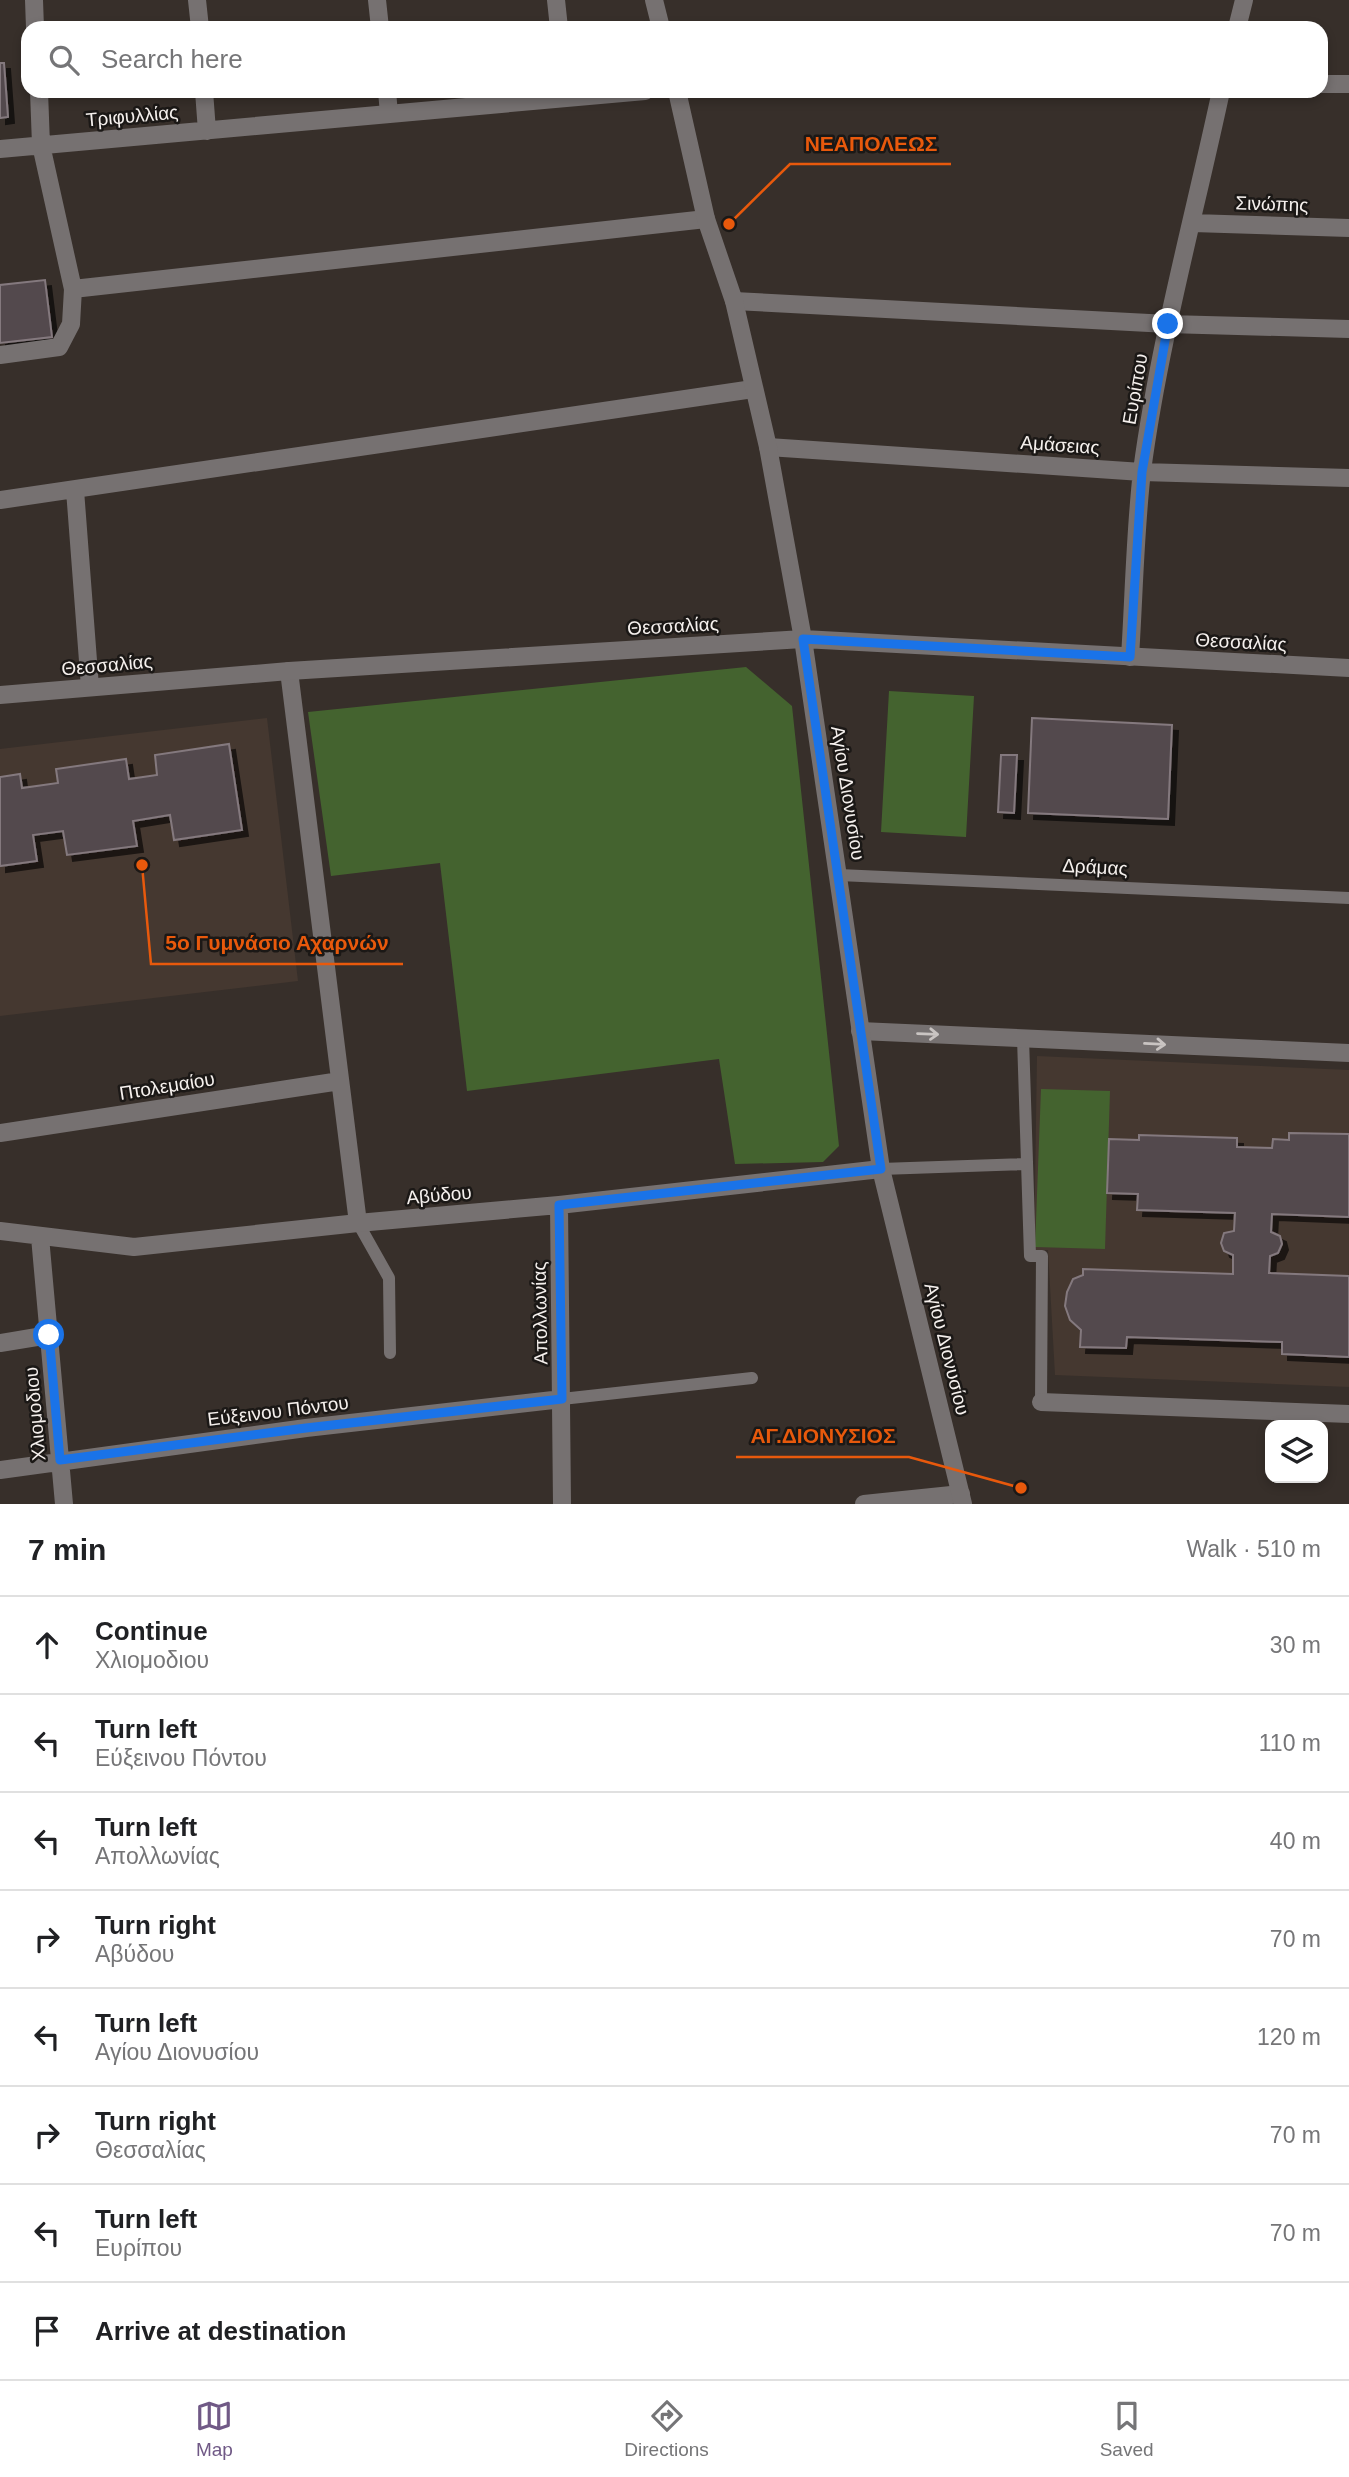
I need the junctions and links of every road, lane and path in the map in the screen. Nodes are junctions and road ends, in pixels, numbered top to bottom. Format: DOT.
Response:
graph roads {
  1 [pos="34,0"];
  2 [pos="197,0"];
  3 [pos="377,0"];
  4 [pos="556,0"];
  5 [pos="654,0"];
  6 [pos="1244,0"];
  7 [pos="35,21"];
  8 [pos="199,21"];
  9 [pos="379,21"];
  10 [pos="558,21"];
  11 [pos="659,21"];
  12 [pos="1239,21"];
  13 [pos="1328,84"];
  14 [pos="1349,84"];
  15 [pos="38,98"];
  16 [pos="205,98"];
  17 [pos="388,98"];
  18 [pos="538,98"];
  19 [pos="679,98"];
  20 [pos="1220,98"];
  21 [pos="389,114"];
  22 [pos="207,131"];
  23 [pos="41,145"];
  24 [pos="0,149"];
  25 [pos="706,219"];
  26 [pos="1193,223"];
  27 [pos="1349,228"];
  28 [pos="73,289"];
  29 [pos="734,302"];
  30 [pos="1168,324"];
  31 [pos="1349,328"];
  32 [pos="0,355"];
  33 [pos="753,389"];
  34 [pos="768,447"];
  35 [pos="1142,472"];
  36 [pos="1349,478"];
  37 [pos="75,490"];
  38 [pos="0,500"];
  39 [pos="803,639"];
  40 [pos="1130,657"];
  41 [pos="1349,668"];
  42 [pos="289,671"];
  43 [pos="90,687"];
  44 [pos="0,695"];
  45 [pos="839,874"];
  46 [pos="1349,898"];
  47 [pos="860,1031"];
  48 [pos="1023,1038"];
  49 [pos="1349,1053"];
  50 [pos="340,1081"];
  51 [pos="0,1133"];
  52 [pos="1026,1164"];
  53 [pos="881,1169"];
  54 [pos="559,1205"];
  55 [pos="358,1223"];
  56 [pos="0,1231"];
  57 [pos="40,1237"];
  58 [pos="49,1335"];
  59 [pos="0,1343"];
  60 [pos="390,1353"];
  61 [pos="752,1378"];
  62 [pos="562,1399"];
  63 [pos="1041,1402"];
  64 [pos="1349,1414"];
  65 [pos="60,1460"];
  66 [pos="0,1469"];
  67 [pos="962,1499"];
  68 [pos="64,1504"];
  69 [pos="562,1504"];
  70 [pos="863,1504"];
  1 -- 7 [label="street"];
  2 -- 8 [label="street"];
  3 -- 9 [label="street"];
  4 -- 10 [label="street"];
  5 -- 11 [label="street"];
  6 -- 12 [label="street"];
  13 -- 14 [label="street"];
  15 -- 23 [label="street"];
  16 -- 22 [label="street"];
  17 -- 21 [label="street"];
  18 -- 21 [label="street, Τριφυλλίας"];
  19 -- 25 [label="street, Αγίου Διονυσίου"];
  20 -- 26 [label="street, Ευρίπου"];
  21 -- 22 [label="street, Τριφυλλίας"];
  22 -- 23 [label="street, Τριφυλλίας"];
  23 -- 24 [label="street, Τριφυλλίας"];
  23 -- 28 [label="street"];
  25 -- 28 [label="street"];
  25 -- 29 [label="street, Αγίου Διονυσίου"];
  26 -- 27 [label="street, Σινώπης"];
  26 -- 30 [label="street, Ευρίπου"];
  28 -- 32 [label="street"];
  29 -- 30 [label="street"];
  29 -- 33 [label="street, Αγίου Διονυσίου"];
  30 -- 31 [label="street"];
  30 -- 35 [label="street, Ευρίπου"];
  33 -- 34 [label="street, Αγίου Διονυσίου"];
  33 -- 37 [label="street"];
  34 -- 35 [label="street, Αμάσειας"];
  34 -- 39 [label="street, Αγίου Διονυσίου"];
  35 -- 36 [label="street, Αμάσειας"];
  35 -- 40 [label="street, Ευρίπου"];
  37 -- 38 [label="street"];
  37 -- 43 [label="street"];
  39 -- 40 [label="street, Θεσσαλίας"];
  39 -- 42 [label="street, Θεσσαλίας"];
  39 -- 45 [label="street, Αγίου Διονυσίου"];
  40 -- 41 [label="street, Θεσσαλίας"];
  42 -- 43 [label="street, Θεσσαλίας"];
  42 -- 50 [label="street"];
  43 -- 44 [label="street, Θεσσαλίας"];
  45 -- 46 [label="lane, Δράμας"];
  45 -- 47 [label="street, Αγίου Διονυσίου"];
  47 -- 48 [label="street, one-way"];
  47 -- 53 [label="street, Αγίου Διονυσίου"];
  48 -- 49 [label="street, one-way"];
  48 -- 52 [label="lane"];
  50 -- 51 [label="street, Πτολεμαίου"];
  50 -- 55 [label="street"];
  52 -- 53 [label="lane"];
  52 -- 63 [label="lane"];
  53 -- 54 [label="street, Αβύδου"];
  53 -- 67 [label="street, Αγίου Διονυσίου"];
  54 -- 55 [label="street, Αβύδου"];
  54 -- 62 [label="street, Απολλωνίας"];
  55 -- 57 [label="street, Αβύδου"];
  55 -- 60 [label="lane"];
  56 -- 57 [label="street, Αβύδου"];
  57 -- 58 [label="street, Χλιομοδιου"];
  58 -- 59 [label="street"];
  58 -- 65 [label="street, Χλιομοδιου"];
  61 -- 62 [label="lane"];
  62 -- 65 [label="street, Εύξεινου Πόντου"];
  62 -- 69 [label="street, Απολλωνίας"];
  63 -- 64 [label="street"];
  65 -- 66 [label="street, Εύξεινου Πόντου"];
  65 -- 68 [label="street, Χλιομοδιου"];
  67 -- 70 [label="street"];
}
